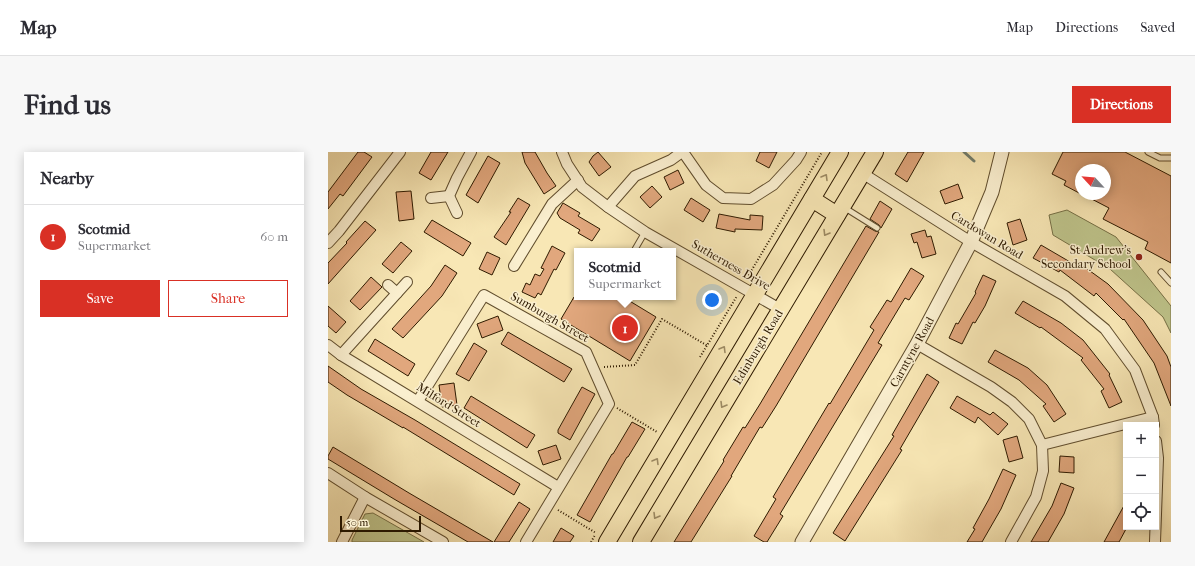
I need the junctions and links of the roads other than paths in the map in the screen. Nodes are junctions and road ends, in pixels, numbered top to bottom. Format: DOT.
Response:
graph roads {
  1 [pos="400,152"];
  2 [pos="472,152"];
  3 [pos="562,152"];
  4 [pos="683,152"];
  5 [pos="801,152"];
  6 [pos="840,152"];
  7 [pos="875,152"];
  8 [pos="1002,152"];
  9 [pos="1148,152"];
  10 [pos="1171,158"];
  11 [pos="862,173"];
  12 [pos="578,180"];
  13 [pos="449,196"];
  14 [pos="431,198"];
  15 [pos="812,200"];
  16 [pos="608,208"];
  17 [pos="840,211"];
  18 [pos="457,213"];
  19 [pos="877,228"];
  20 [pos="645,232"];
  21 [pos="971,242"];
  22 [pos="328,243"];
  23 [pos="636,248"];
  24 [pos="674,248"];
  25 [pos="676,249"];
  26 [pos="514,266"];
  27 [pos="1161,272"];
  28 [pos="407,282"];
  29 [pos="1171,283"];
  30 [pos="388,286"];
  31 [pos="749,290"];
  32 [pos="396,294"];
  33 [pos="780,309"];
  34 [pos="917,344"];
  35 [pos="328,345"];
  36 [pos="341,355"];
  37 [pos="418,401"];
  38 [pos="1153,421"];
  39 [pos="1042,445"];
  40 [pos="1158,458"];
  41 [pos="328,473"];
  42 [pos="558,488"];
  43 [pos="365,497"];
  44 [pos="342,542"];
  45 [pos="443,542"];
  46 [pos="526,542"];
  47 [pos="607,542"];
  48 [pos="641,542"];
  49 [pos="802,542"];
  50 [pos="1011,542"];
  51 [pos="1156,542"];
  1 -- 22 [label="street"];
  2 -- 13 [label="street"];
  3 -- 12 [label="street, Sutherness Drive"];
  4 -- 5 [label="street"];
  4 -- 16 [label="street"];
  15 -- 6 [label="main road, one-way"];
  7 -- 11 [label="main road, Edinburgh Road"];
  8 -- 21 [label="street, Carntyne Road"];
  9 -- 10 [label="lane"];
  11 -- 17 [label="main road, Edinburgh Road"];
  11 -- 21 [label="street, Cardowan Road"];
  12 -- 16 [label="street, Sutherness Drive"];
  12 -- 26 [label="street"];
  13 -- 14 [label="street"];
  13 -- 18 [label="street"];
  15 -- 17 [label="main road"];
  15 -- 31 [label="main road"];
  16 -- 20 [label="street, Sutherness Drive"];
  17 -- 19 [label="lane"];
  17 -- 33 [label="main road, Edinburgh Road, one-way"];
  20 -- 23 [label="lane"];
  20 -- 24 [label="street, Sutherness Drive"];
  21 -- 34 [label="street, Carntyne Road"];
  21 -- 38 [label="street, Cardowan Road"];
  25 -- 31 [label="street, Sutherness Drive"];
  27 -- 29 [label="lane"];
  28 -- 32 [label="street"];
  30 -- 32 [label="street"];
  31 -- 33 [label="street, Sutherness Drive"];
  47 -- 31 [label="main road, one-way"];
  32 -- 36 [label="street"];
  33 -- 48 [label="main road, Edinburgh Road, one-way"];
  34 -- 39 [label="street"];
  34 -- 49 [label="street, Carntyne Road"];
  35 -- 36 [label="street, Milford Street"];
  36 -- 37 [label="street, Milford Street"];
  37 -- 42 [label="street, Milford Street"];
  37 -- 42 [label="street, Sumburgh Street"];
  38 -- 39 [label="street"];
  39 -- 50 [label="street"];
  40 -- 51 [label="street"];
  41 -- 43 [label="street"];
  42 -- 46 [label="street"];
  43 -- 44 [label="street"];
  43 -- 45 [label="street"];
}
